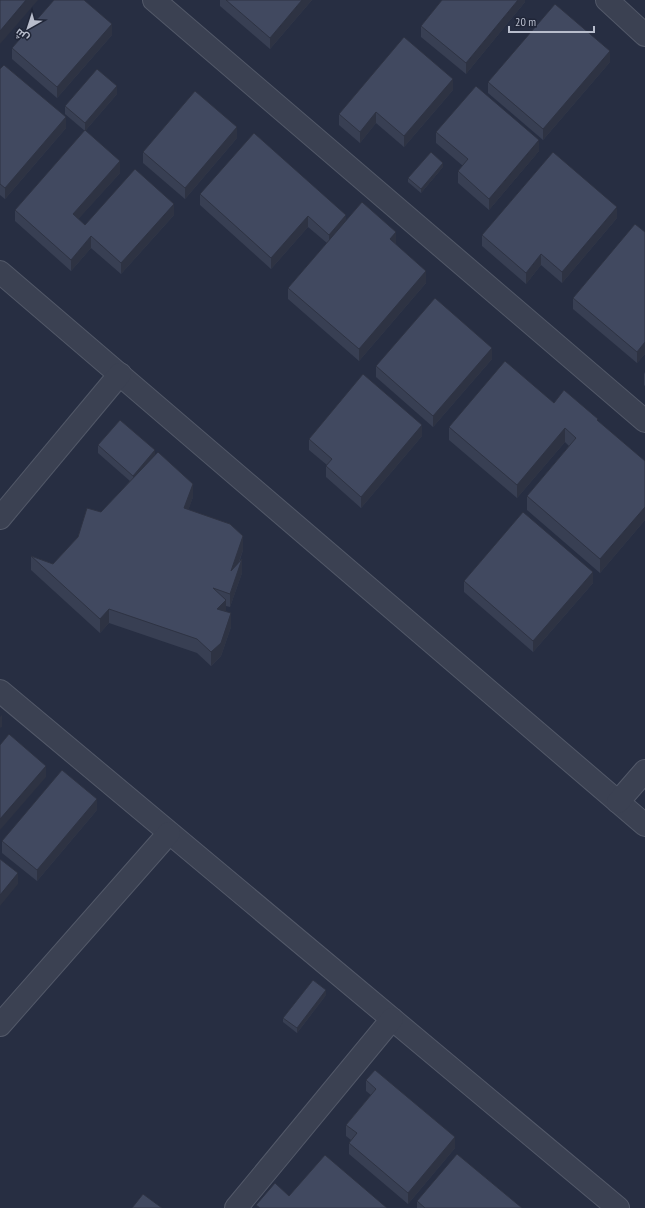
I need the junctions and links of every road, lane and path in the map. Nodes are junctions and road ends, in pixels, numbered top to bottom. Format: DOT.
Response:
graph roads {
  1 [pos="154,0"];
  2 [pos="607,0"];
  3 [pos="645,34"];
  4 [pos="0,272"];
  5 [pos="120,374"];
  6 [pos="645,421"];
  7 [pos="0,518"];
  8 [pos="0,692"];
  9 [pos="645,771"];
  10 [pos="618,802"];
  11 [pos="645,825"];
  12 [pos="169,832"];
  13 [pos="392,1019"];
  14 [pos="0,1025"];
  15 [pos="236,1208"];
  16 [pos="618,1208"];
  1 -- 6 [label="street"];
  2 -- 3 [label="street"];
  4 -- 5 [label="street"];
  5 -- 7 [label="street"];
  5 -- 10 [label="street"];
  8 -- 12 [label="street"];
  9 -- 10 [label="street"];
  10 -- 11 [label="street"];
  12 -- 13 [label="street"];
  12 -- 14 [label="street"];
  13 -- 15 [label="street"];
  13 -- 16 [label="street"];
}
